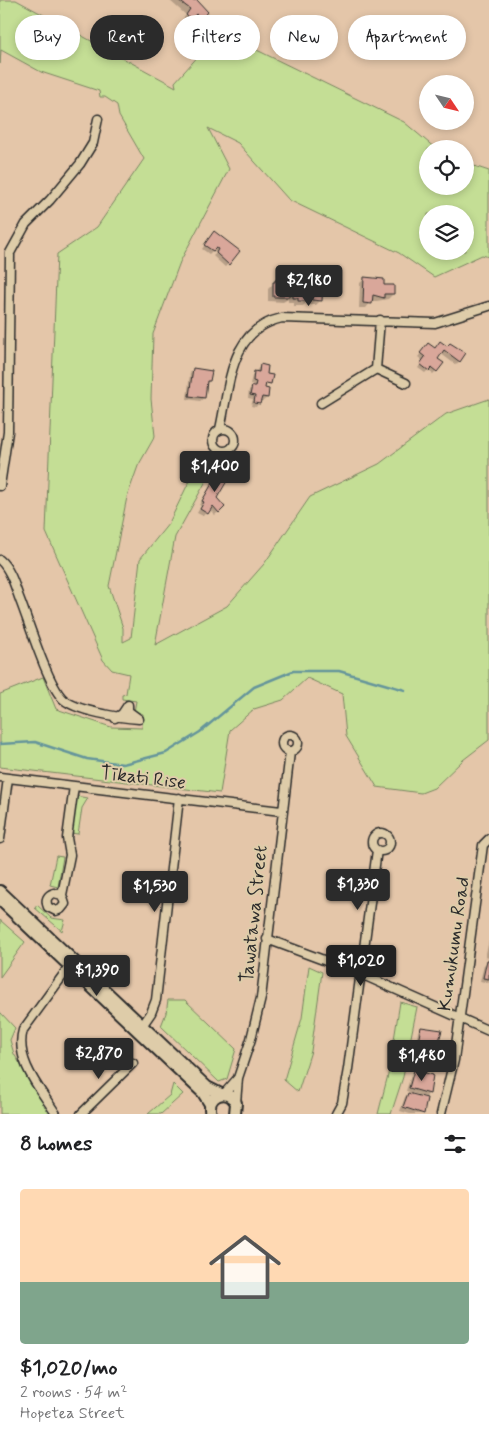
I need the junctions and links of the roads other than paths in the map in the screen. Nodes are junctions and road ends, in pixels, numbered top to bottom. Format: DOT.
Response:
graph roads {
  1 [pos="98,119"];
  2 [pos="489,306"];
  3 [pos="380,320"];
  4 [pos="376,369"];
  5 [pos="406,383"];
  6 [pos="322,403"];
  7 [pos="220,429"];
  8 [pos="0,486"];
  9 [pos="0,560"];
  10 [pos="115,718"];
  11 [pos="290,752"];
  12 [pos="4,778"];
  13 [pos="74,786"];
  14 [pos="179,798"];
  15 [pos="281,811"];
  16 [pos="0,839"];
  17 [pos="489,839"];
  18 [pos="377,850"];
  19 [pos="0,891"];
  20 [pos="62,895"];
  21 [pos="0,900"];
  22 [pos="267,939"];
  23 [pos="71,963"];
  24 [pos="361,974"];
  25 [pos="460,1018"];
  26 [pos="141,1028"];
  27 [pos="489,1030"];
  28 [pos="133,1063"];
  29 [pos="238,1078"];
  30 [pos="222,1094"];
  31 [pos="210,1111"];
  32 [pos="236,1111"];
  33 [pos="56,1114"];
  34 [pos="81,1114"];
  35 [pos="336,1114"];
  36 [pos="441,1114"];
  1 -- 8 [label="street"];
  2 -- 3 [label="street"];
  3 -- 4 [label="street"];
  3 -- 7 [label="street"];
  4 -- 5 [label="street"];
  4 -- 6 [label="street"];
  9 -- 10 [label="street"];
  11 -- 15 [label="street, Tawatawa Street"];
  12 -- 13 [label="street, Tīkati Rise"];
  12 -- 16 [label="street"];
  13 -- 14 [label="street, Tīkati Rise"];
  13 -- 20 [label="street"];
  14 -- 15 [label="street, Tīkati Rise"];
  14 -- 26 [label="street"];
  15 -- 22 [label="street, Tawatawa Street"];
  17 -- 25 [label="street, Kumukumu Road"];
  18 -- 24 [label="street"];
  19 -- 23 [label="street"];
  21 -- 23 [label="street"];
  22 -- 24 [label="street"];
  22 -- 29 [label="street, Tawatawa Street"];
  23 -- 26 [label="street"];
  23 -- 33 [label="street"];
  24 -- 25 [label="street"];
  24 -- 35 [label="street"];
  25 -- 27 [label="street"];
  25 -- 36 [label="street, Kumukumu Road"];
  26 -- 30 [label="street"];
  26 -- 31 [label="street"];
  28 -- 34 [label="street"];
  29 -- 30 [label="street, Tawatawa Street"];
  29 -- 32 [label="street, Tawatawa Street"];
  30 -- 31 [label="street"];
  30 -- 32 [label="street"];
}
